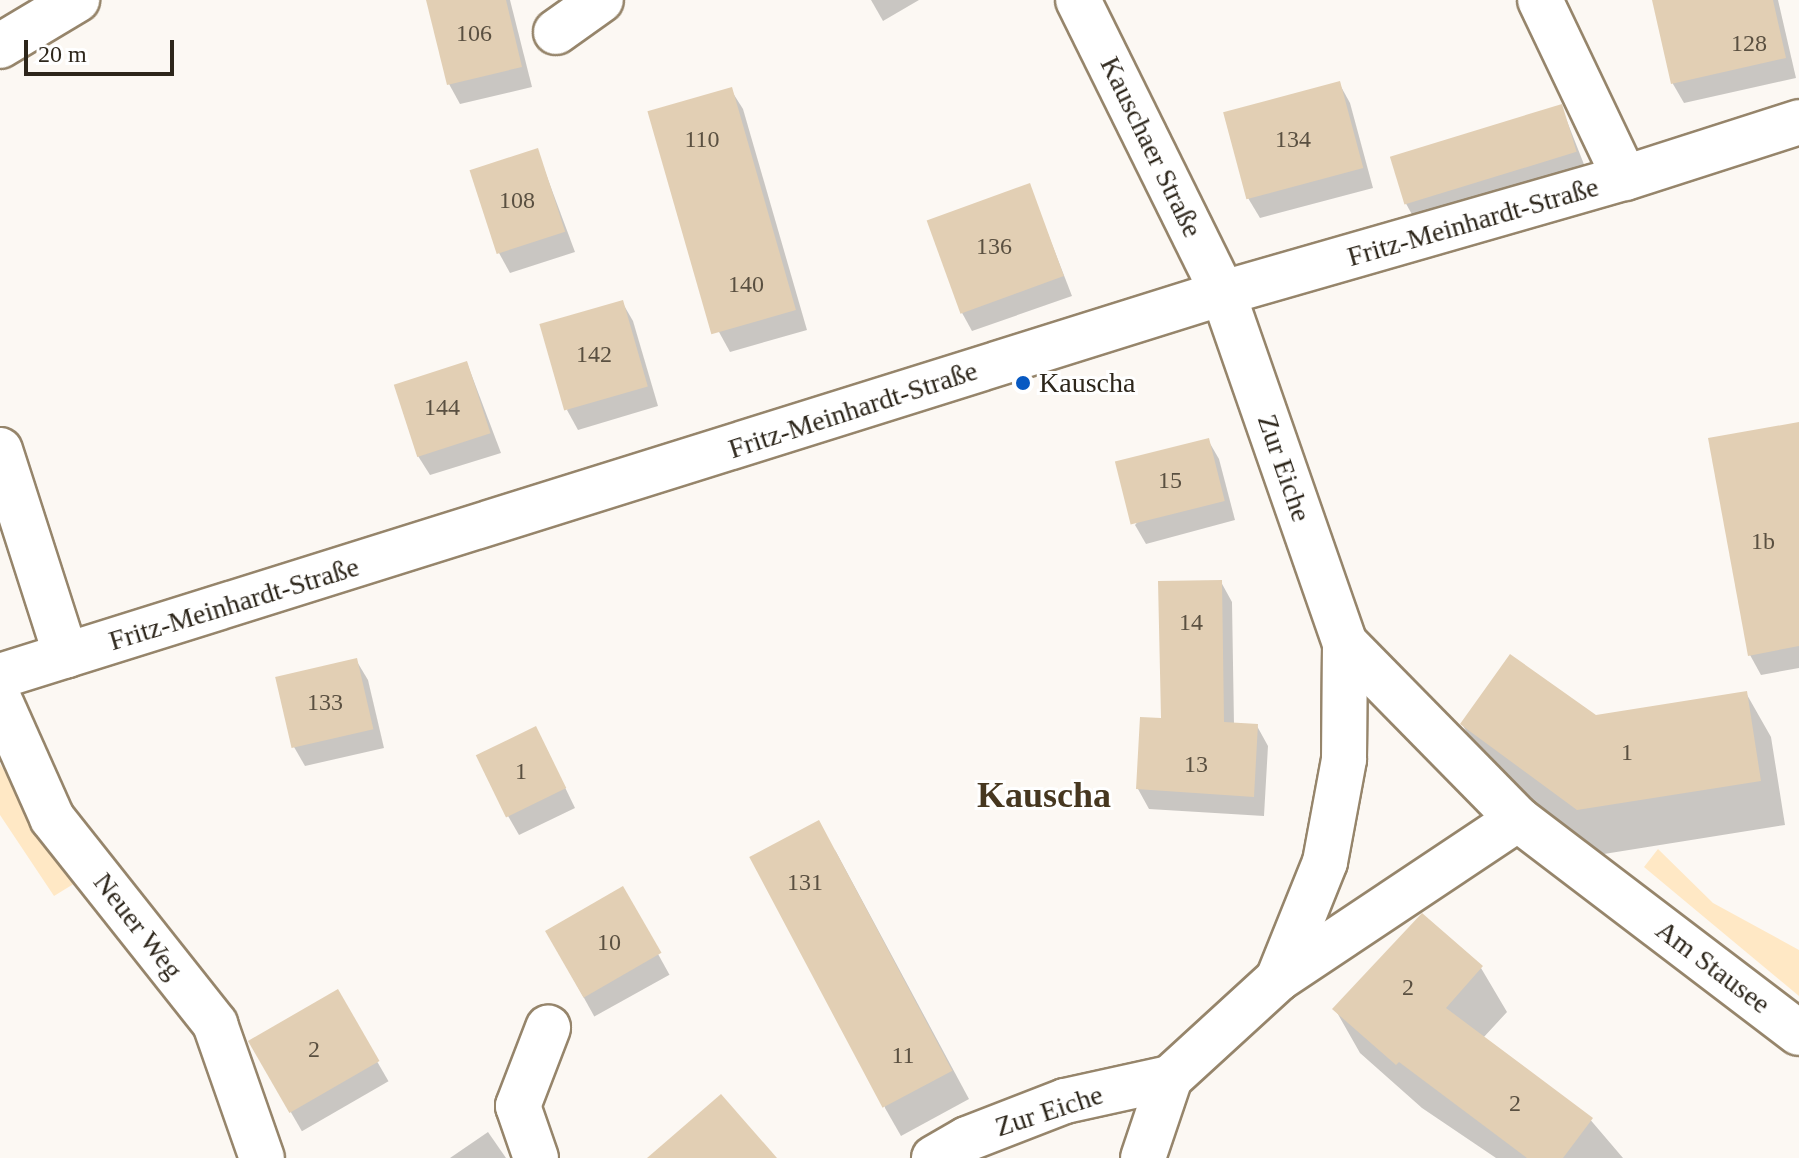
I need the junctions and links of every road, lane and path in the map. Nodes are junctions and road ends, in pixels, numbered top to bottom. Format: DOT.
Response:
graph roads {
  1 [pos="77,0"];
  2 [pos="601,0"];
  3 [pos="1078,0"];
  4 [pos="1540,0"];
  5 [pos="556,32"];
  6 [pos="0,46"];
  7 [pos="1799,122"];
  8 [pos="1625,178"];
  9 [pos="1223,293"];
  10 [pos="0,450"];
  11 [pos="1345,643"];
  12 [pos="66,656"];
  13 [pos="0,676"];
  14 [pos="0,701"];
  15 [pos="1518,819"];
  16 [pos="1625,902"];
  17 [pos="1278,979"];
  18 [pos="548,1028"];
  19 [pos="1799,1033"];
  20 [pos="1170,1078"];
  21 [pos="262,1158"];
  22 [pos="536,1158"];
  23 [pos="934,1158"];
  24 [pos="1143,1158"];
  1 -- 6 [label="street"];
  2 -- 5 [label="street"];
  3 -- 9 [label="street, Kauschaer Straße"];
  4 -- 8 [label="street"];
  7 -- 8 [label="street, Fritz-Meinhardt-Straße"];
  8 -- 9 [label="street, Fritz-Meinhardt-Straße"];
  9 -- 11 [label="street, Zur Eiche"];
  9 -- 12 [label="street, Fritz-Meinhardt-Straße"];
  10 -- 12 [label="street"];
  11 -- 15 [label="street, Zur Eiche"];
  11 -- 17 [label="street, Zur Eiche"];
  12 -- 13 [label="street, Fritz-Meinhardt-Straße"];
  14 -- 21 [label="street, Neuer Weg"];
  15 -- 16 [label="street, Zur Eiche"];
  15 -- 17 [label="street, Zur Eiche"];
  16 -- 19 [label="street, Am Stausee"];
  17 -- 20 [label="street, Zur Eiche"];
  18 -- 22 [label="street"];
  20 -- 23 [label="street, Zur Eiche"];
  20 -- 24 [label="street, Zur Eiche"];
}
